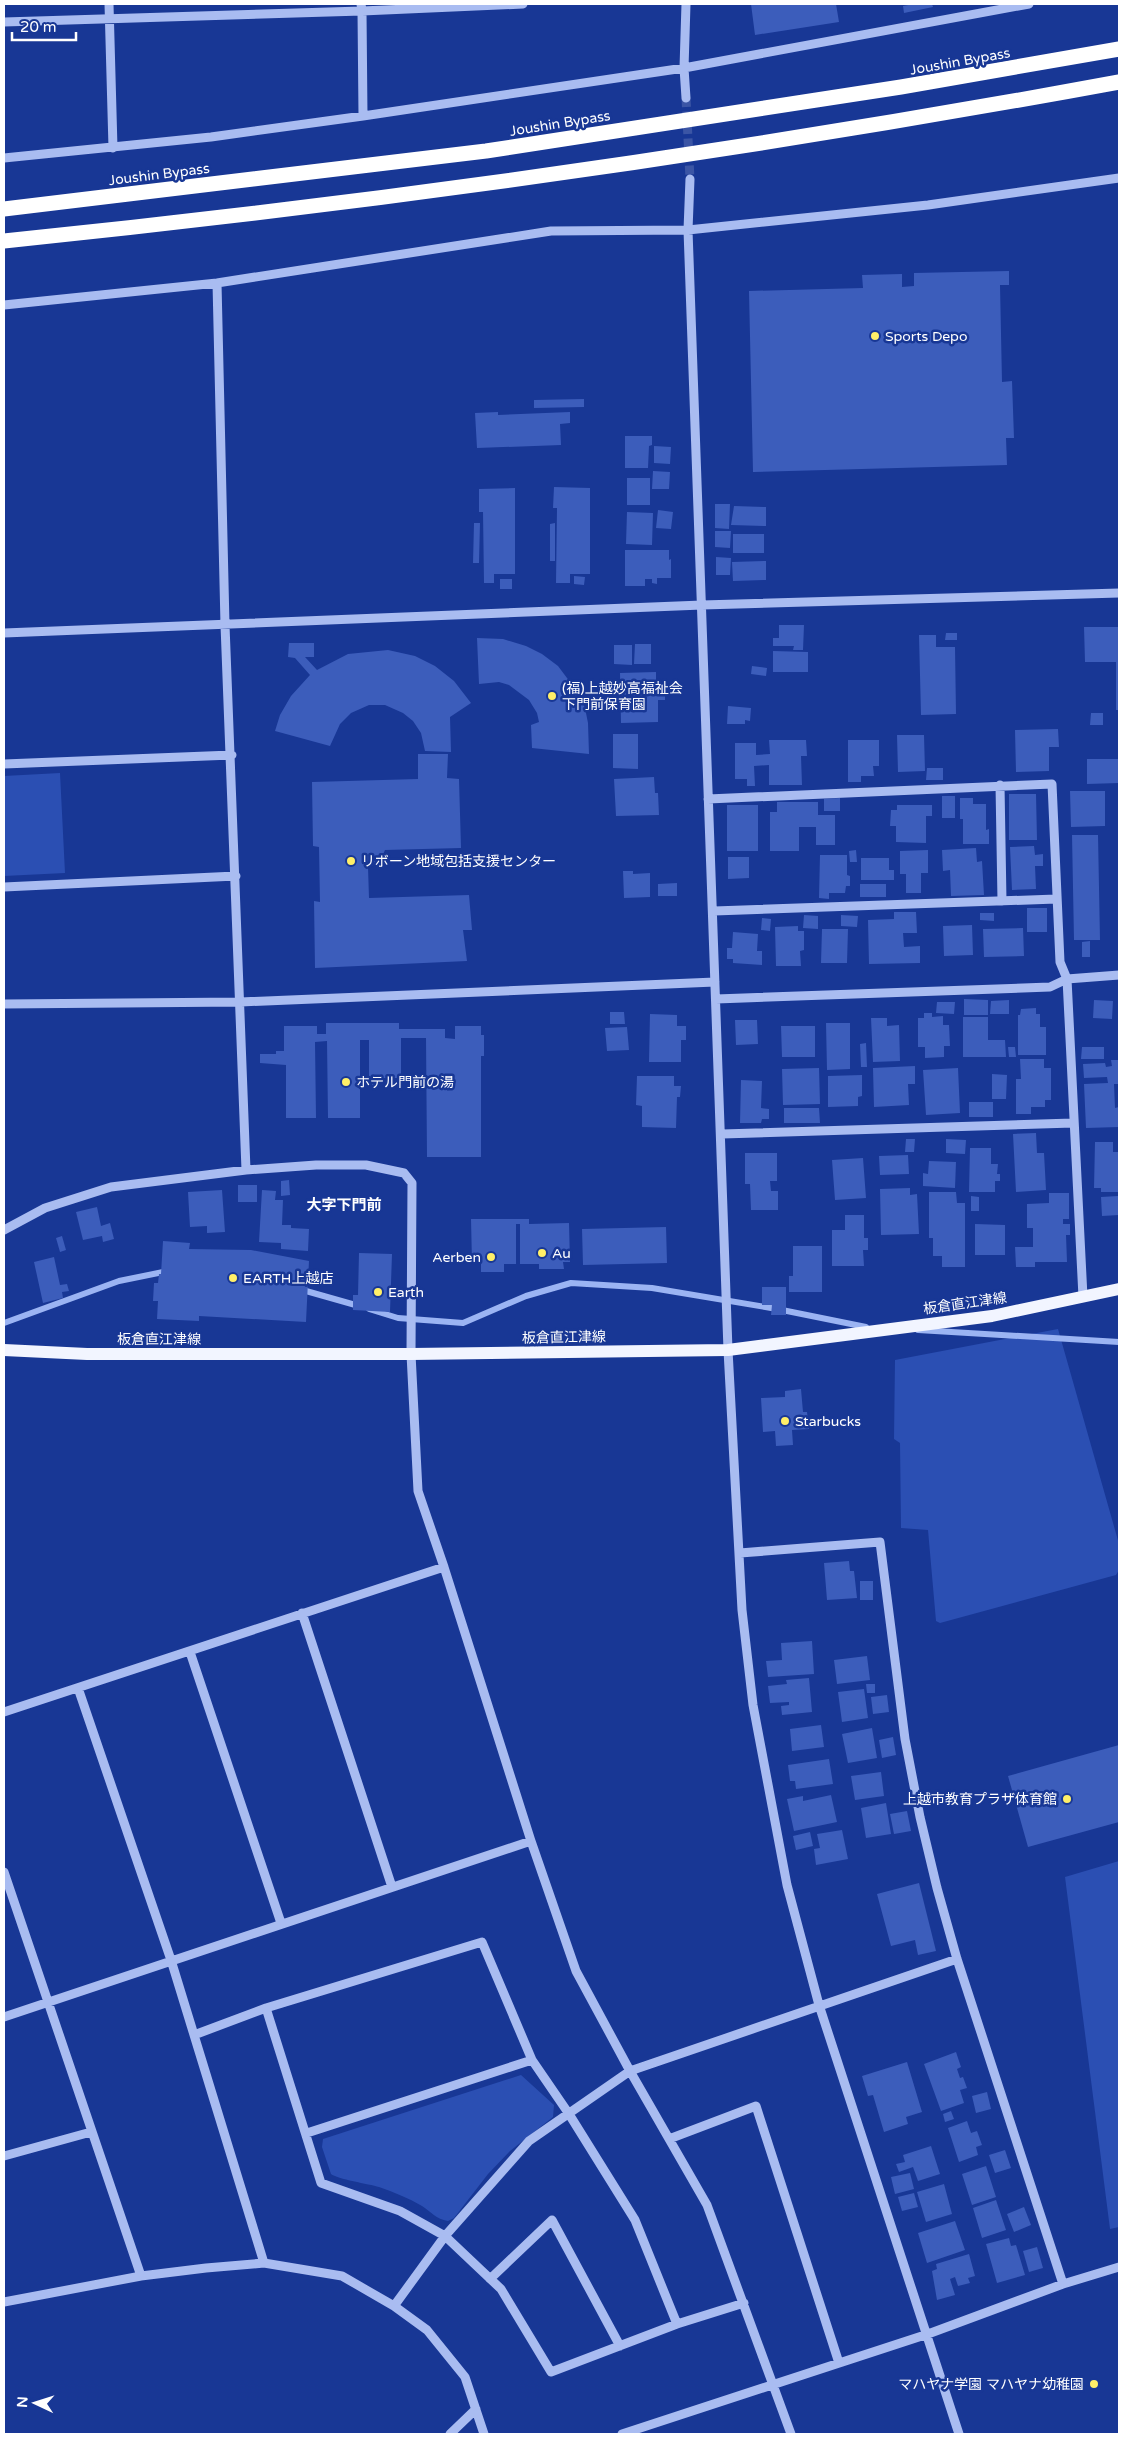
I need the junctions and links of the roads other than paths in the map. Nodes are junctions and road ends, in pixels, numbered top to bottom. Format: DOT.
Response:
graph roads {
  1 [pos="109,4"];
  2 [pos="523,4"];
  3 [pos="686,4"];
  4 [pos="1029,4"];
  5 [pos="362,7"];
  6 [pos="110,19"];
  7 [pos="4,22"];
  8 [pos="1119,39"];
  9 [pos="1119,49"];
  10 [pos="684,68"];
  11 [pos="1000,71"];
  12 [pos="1119,82"];
  13 [pos="686,98"];
  14 [pos="364,116"];
  15 [pos="114,148"];
  16 [pos="4,158"];
  17 [pos="1119,178"];
  18 [pos="690,180"];
  19 [pos="4,209"];
  20 [pos="688,230"];
  21 [pos="4,242"];
  22 [pos="217,283"];
  23 [pos="4,305"];
  24 [pos="1119,593"];
  25 [pos="702,605"];
  26 [pos="225,625"];
  27 [pos="4,633"];
  28 [pos="232,755"];
  29 [pos="4,764"];
  30 [pos="1000,785"];
  31 [pos="708,799"];
  32 [pos="236,876"];
  33 [pos="4,887"];
  34 [pos="1056,899"];
  35 [pos="1002,901"];
  36 [pos="714,911"];
  37 [pos="1119,975"];
  38 [pos="1067,979"];
  39 [pos="715,982"];
  40 [pos="716,999"];
  41 [pos="241,1002"];
  42 [pos="4,1004"];
  43 [pos="1074,1123"];
  44 [pos="722,1134"];
  45 [pos="246,1170"];
  46 [pos="4,1230"];
  47 [pos="1119,1290"];
  48 [pos="1083,1297"];
  49 [pos="4,1350"];
  50 [pos="728,1350"];
  51 [pos="411,1354"];
  52 [pos="740,1553"];
  53 [pos="444,1567"];
  54 [pos="302,1613"];
  55 [pos="190,1652"];
  56 [pos="78,1688"];
  57 [pos="4,1712"];
  58 [pos="531,1840"];
  59 [pos="4,1872"];
  60 [pos="392,1887"];
  61 [pos="282,1923"];
  62 [pos="957,1959"];
  63 [pos="170,1960"];
  64 [pos="47,2001"];
  65 [pos="819,2005"];
  66 [pos="266,2008"];
  67 [pos="4,2017"];
  68 [pos="194,2035"];
  69 [pos="532,2060"];
  70 [pos="630,2071"];
  71 [pos="569,2114"];
  72 [pos="91,2132"];
  73 [pos="307,2133"];
  74 [pos="669,2139"];
  75 [pos="4,2156"];
  76 [pos="445,2236"];
  77 [pos="264,2264"];
  78 [pos="1119,2267"];
  79 [pos="141,2276"];
  80 [pos="490,2279"];
  81 [pos="1063,2284"];
  82 [pos="4,2302"];
  83 [pos="744,2303"];
  84 [pos="394,2306"];
  85 [pos="677,2324"];
  86 [pos="928,2334"];
  87 [pos="620,2346"];
  88 [pos="839,2363"];
  89 [pos="773,2384"];
  90 [pos="476,2409"];
  91 [pos="450,2434"];
  92 [pos="484,2434"];
  93 [pos="622,2434"];
  94 [pos="791,2434"];
  95 [pos="959,2434"];
  1 -- 6 [label="street"];
  2 -- 5 [label="street"];
  3 -- 10 [label="street"];
  4 -- 10 [label="street"];
  5 -- 6 [label="street"];
  5 -- 14 [label="street"];
  6 -- 7 [label="street"];
  6 -- 15 [label="street"];
  8 -- 11 [label="highway"];
  9 -- 11 [label="highway, Joushin Bypass"];
  10 -- 13 [label="street"];
  10 -- 14 [label="street"];
  11 -- 19 [label="highway, Joushin Bypass"];
  12 -- 21 [label="highway"];
  14 -- 15 [label="street"];
  15 -- 16 [label="street"];
  17 -- 20 [label="street"];
  18 -- 20 [label="street"];
  20 -- 22 [label="street"];
  20 -- 25 [label="street"];
  22 -- 23 [label="street"];
  22 -- 26 [label="street"];
  24 -- 25 [label="street"];
  25 -- 26 [label="street"];
  25 -- 31 [label="street"];
  26 -- 27 [label="street"];
  26 -- 28 [label="street"];
  28 -- 29 [label="street"];
  28 -- 32 [label="street"];
  30 -- 31 [label="street"];
  30 -- 34 [label="street"];
  30 -- 35 [label="street"];
  31 -- 36 [label="street"];
  32 -- 33 [label="street"];
  32 -- 41 [label="street"];
  34 -- 35 [label="street"];
  34 -- 38 [label="street"];
  35 -- 36 [label="street"];
  36 -- 39 [label="street"];
  37 -- 38 [label="street"];
  38 -- 40 [label="street"];
  38 -- 43 [label="street"];
  39 -- 40 [label="street"];
  39 -- 41 [label="street"];
  40 -- 44 [label="street"];
  41 -- 42 [label="street"];
  41 -- 45 [label="street"];
  43 -- 44 [label="street"];
  43 -- 48 [label="street"];
  44 -- 50 [label="street"];
  45 -- 46 [label="street"];
  45 -- 51 [label="street"];
  47 -- 48 [label="main road, 板倉直江津線"];
  48 -- 50 [label="main road, 板倉直江津線"];
  49 -- 51 [label="main road, 板倉直江津線"];
  50 -- 51 [label="main road, 板倉直江津線"];
  50 -- 52 [label="street"];
  51 -- 53 [label="street"];
  52 -- 62 [label="street"];
  52 -- 65 [label="street"];
  53 -- 54 [label="street"];
  53 -- 58 [label="street"];
  54 -- 55 [label="street"];
  54 -- 60 [label="street"];
  55 -- 56 [label="street"];
  55 -- 61 [label="street"];
  56 -- 57 [label="street"];
  56 -- 63 [label="street"];
  58 -- 60 [label="street"];
  58 -- 70 [label="street"];
  59 -- 64 [label="street"];
  60 -- 61 [label="street"];
  61 -- 63 [label="street"];
  62 -- 65 [label="street"];
  62 -- 81 [label="street"];
  63 -- 64 [label="street"];
  63 -- 68 [label="street"];
  64 -- 67 [label="street"];
  64 -- 72 [label="street"];
  65 -- 70 [label="street"];
  65 -- 86 [label="street"];
  66 -- 68 [label="street"];
  66 -- 69 [label="street"];
  66 -- 73 [label="street"];
  68 -- 77 [label="street"];
  69 -- 71 [label="street"];
  69 -- 73 [label="street"];
  70 -- 71 [label="street"];
  70 -- 74 [label="street"];
  71 -- 76 [label="street"];
  71 -- 85 [label="street"];
  72 -- 75 [label="street"];
  72 -- 79 [label="street"];
  73 -- 76 [label="street"];
  74 -- 83 [label="street"];
  74 -- 88 [label="street"];
  76 -- 80 [label="street"];
  76 -- 84 [label="street"];
  77 -- 79 [label="street"];
  77 -- 84 [label="street"];
  78 -- 81 [label="street"];
  79 -- 82 [label="street"];
  80 -- 87 [label="street"];
  80 -- 87 [label="street"];
  81 -- 86 [label="street"];
  83 -- 85 [label="street"];
  83 -- 89 [label="street"];
  84 -- 90 [label="street"];
  85 -- 87 [label="street"];
  86 -- 88 [label="street"];
  86 -- 95 [label="street"];
  88 -- 89 [label="street"];
  89 -- 93 [label="street"];
  89 -- 94 [label="street"];
  90 -- 91 [label="street"];
  90 -- 92 [label="street"];
}
